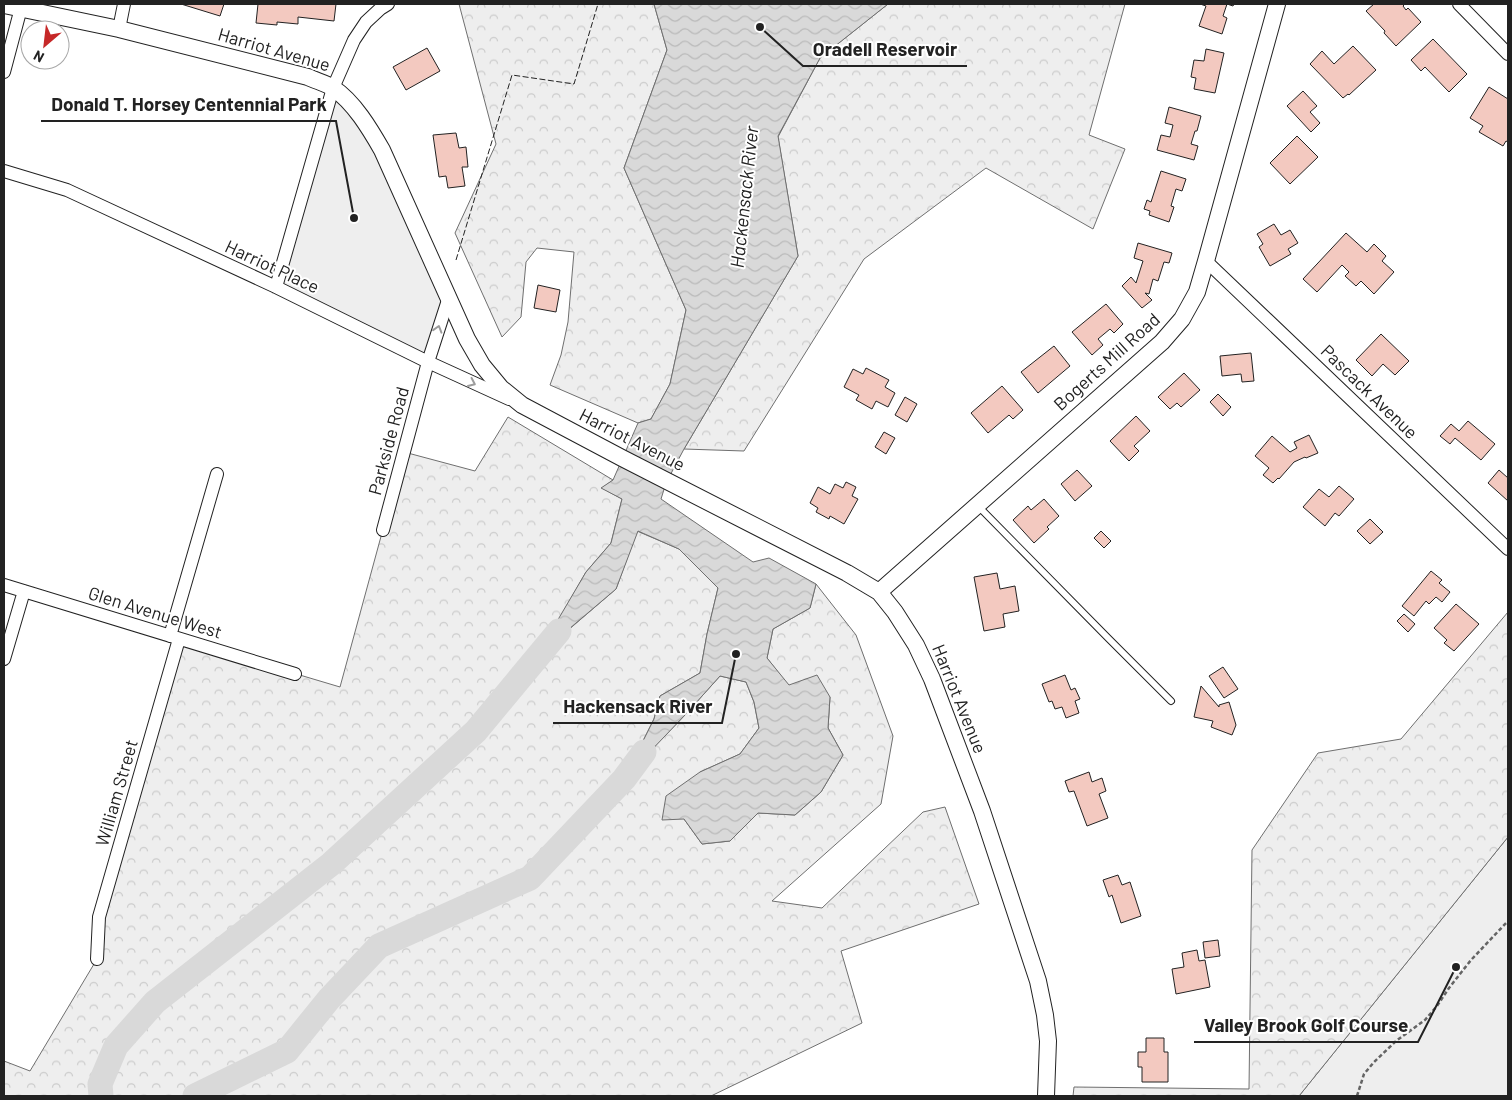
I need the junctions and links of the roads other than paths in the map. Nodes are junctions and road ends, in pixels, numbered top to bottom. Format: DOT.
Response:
graph roads {
  1 [pos="124,4"];
  2 [pos="388,4"];
  3 [pos="1276,4"];
  4 [pos="1458,4"];
  5 [pos="4,5"];
  6 [pos="21,8"];
  7 [pos="119,29"];
  8 [pos="1508,54"];
  9 [pos="4,72"];
  10 [pos="333,88"];
  11 [pos="4,170"];
  12 [pos="1206,261"];
  13 [pos="276,287"];
  14 [pos="449,297"];
  15 [pos="428,362"];
  16 [pos="522,405"];
  17 [pos="217,474"];
  18 [pos="977,505"];
  19 [pos="383,530"];
  20 [pos="1508,549"];
  21 [pos="4,586"];
  22 [pos="24,591"];
  23 [pos="878,592"];
  24 [pos="175,637"];
  25 [pos="4,659"];
  26 [pos="295,674"];
  27 [pos="1171,701"];
  28 [pos="97,959"];
  29 [pos="1046,1096"];
  1 -- 7 [label="street"];
  2 -- 10 [label="street"];
  3 -- 12 [label="street, Bogerts Mill Road"];
  4 -- 8 [label="street"];
  5 -- 6 [label="street, Harriot Avenue"];
  6 -- 7 [label="street, Harriot Avenue"];
  6 -- 9 [label="street"];
  7 -- 10 [label="street, Harriot Avenue"];
  10 -- 13 [label="street"];
  10 -- 14 [label="street, Harriot Avenue"];
  11 -- 13 [label="street, Harriot Place"];
  12 -- 18 [label="street, Bogerts Mill Road"];
  12 -- 20 [label="street, Pascack Avenue"];
  13 -- 15 [label="street, Harriot Place"];
  15 -- 14 [label="street, Parkside Road, one-way"];
  14 -- 16 [label="street, Harriot Avenue"];
  15 -- 16 [label="street, Harriot Place, one-way"];
  15 -- 19 [label="street, Parkside Road"];
  16 -- 23 [label="street, Harriot Avenue"];
  17 -- 24 [label="street, William Street"];
  18 -- 23 [label="street, Bogerts Mill Road"];
  18 -- 27 [label="lane"];
  21 -- 22 [label="street, Glen Avenue West"];
  22 -- 24 [label="street, Glen Avenue West"];
  22 -- 25 [label="street"];
  23 -- 29 [label="street, Harriot Avenue"];
  24 -- 26 [label="street, Glen Avenue West"];
  24 -- 28 [label="street, William Street"];
}
